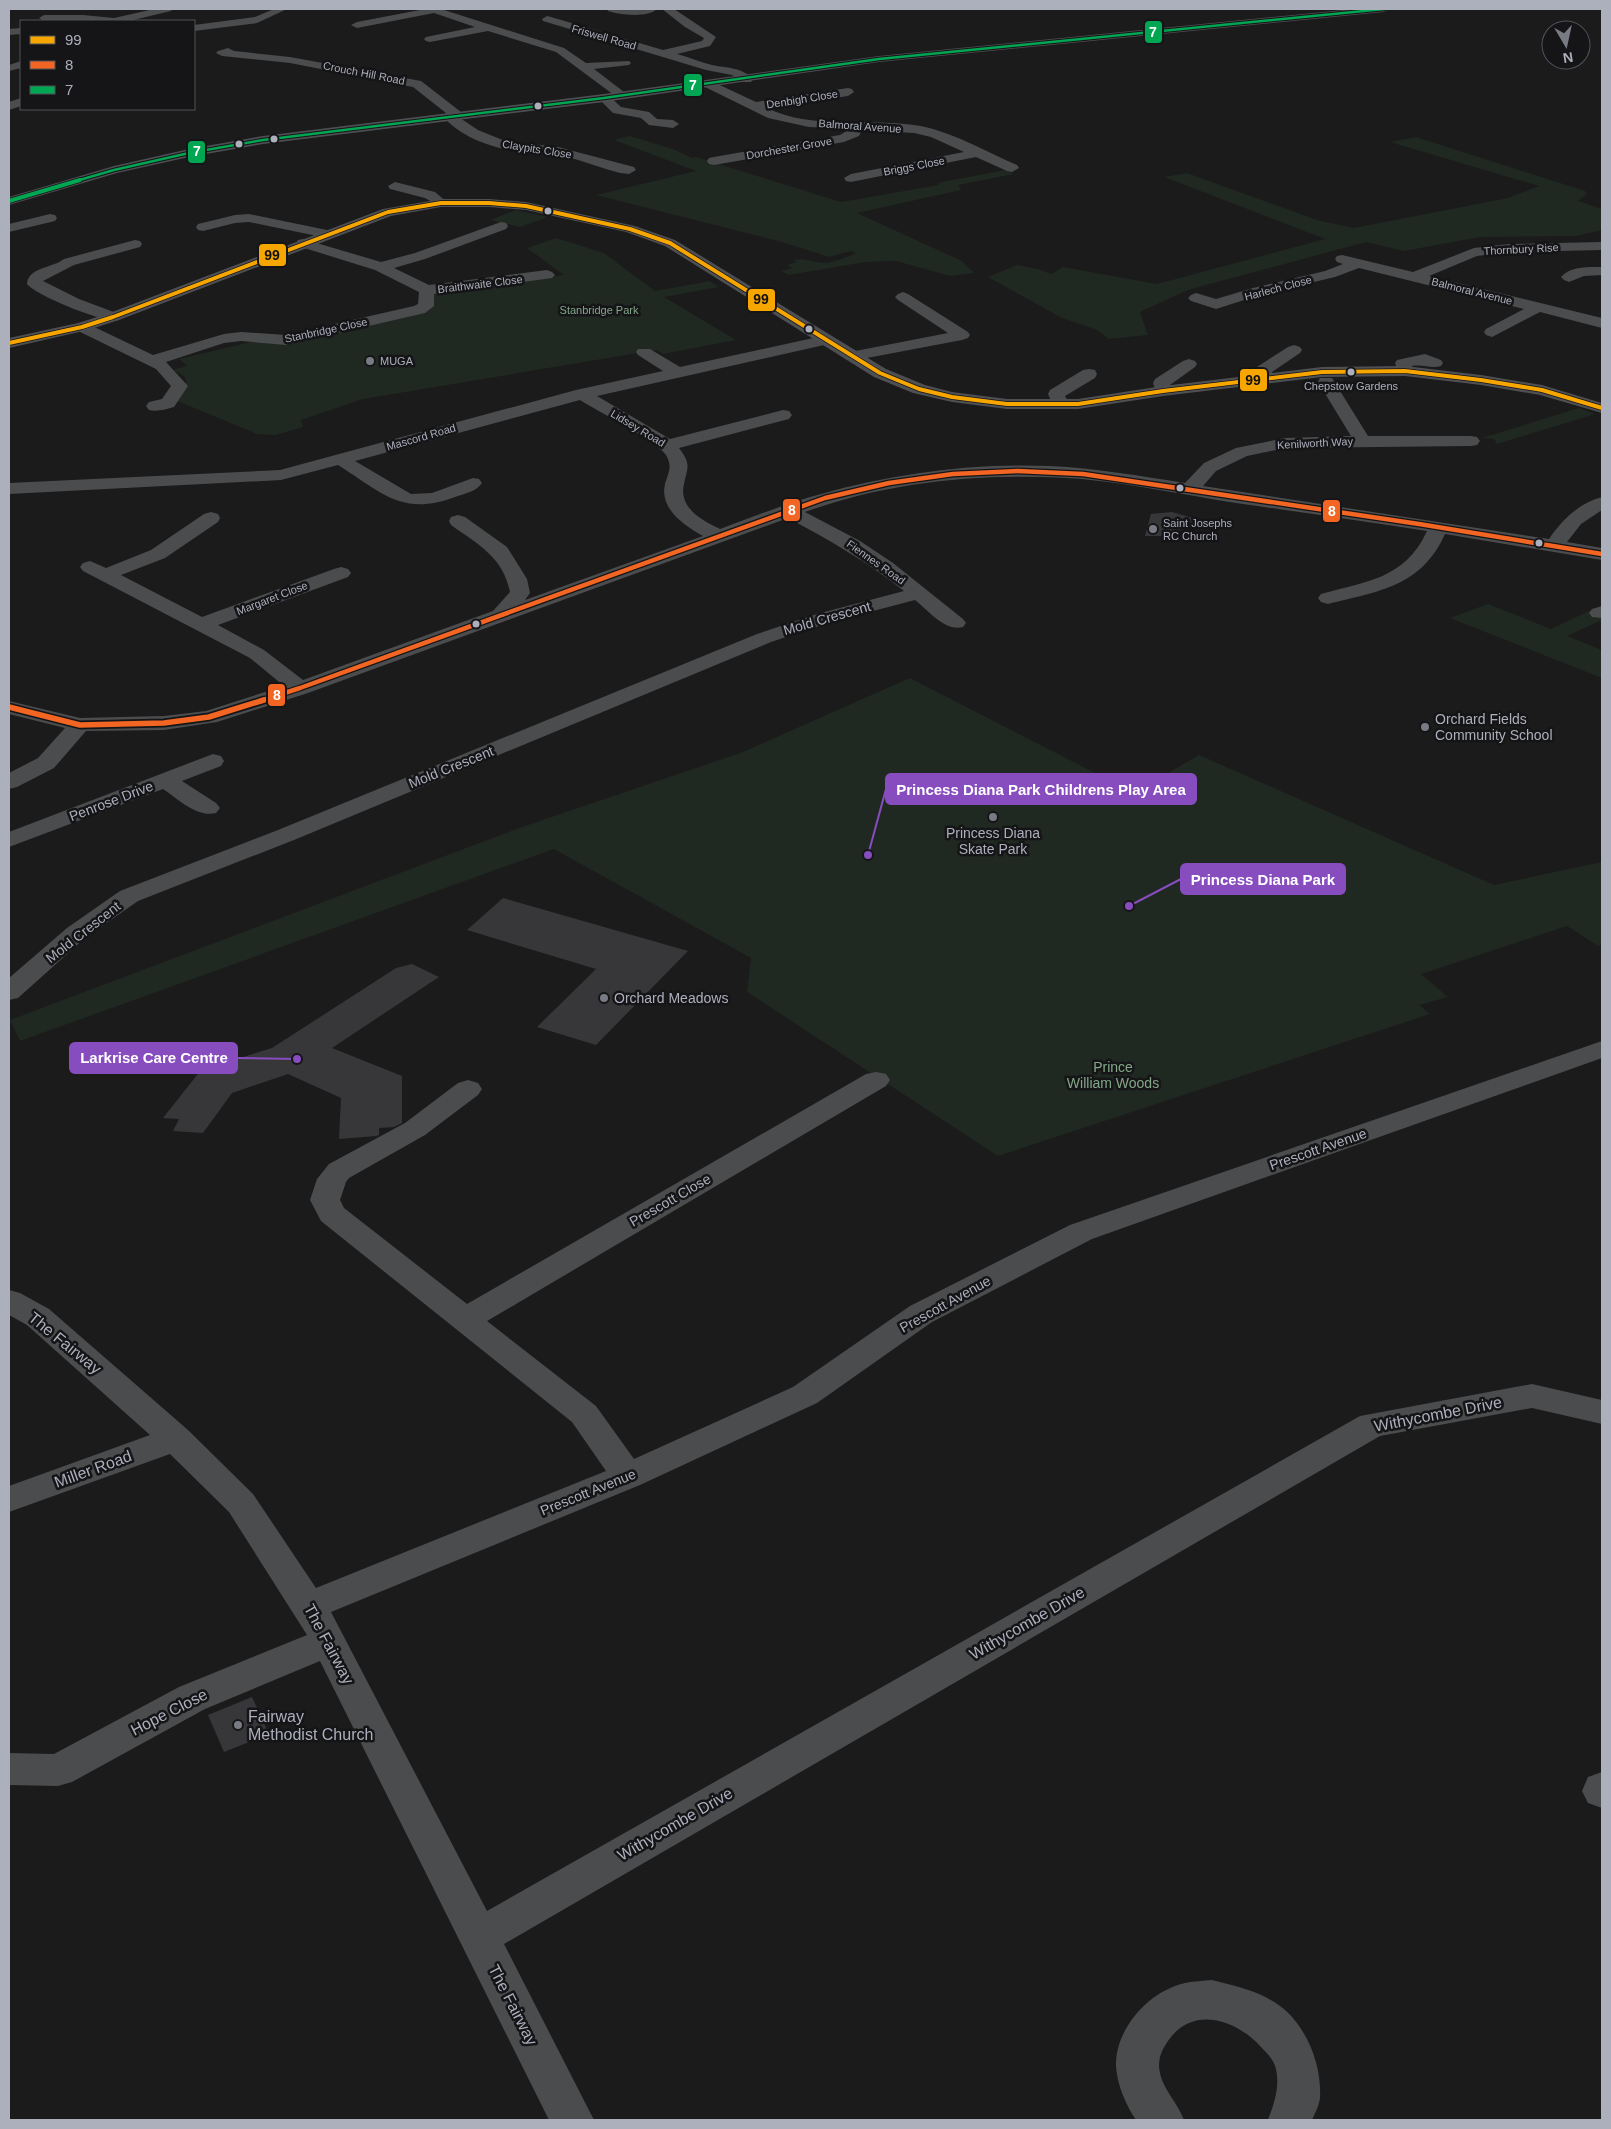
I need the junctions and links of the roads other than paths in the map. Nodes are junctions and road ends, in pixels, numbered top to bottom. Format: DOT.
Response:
graph roads {
  1 [pos="56,9"];
  2 [pos="167,9"];
  3 [pos="282,9"];
  4 [pos="433,9"];
  5 [pos="652,9"];
  6 [pos="667,9"];
  7 [pos="1384,9"];
  8 [pos="623,12"];
  9 [pos="547,13"];
  10 [pos="43,20"];
  11 [pos="102,20"];
  12 [pos="120,20"];
  13 [pos="686,23"];
  14 [pos="666,24"];
  15 [pos="357,25"];
  16 [pos="487,27"];
  17 [pos="195,28"];
  18 [pos="430,39"];
  19 [pos="547,46"];
  20 [pos="308,50"];
  21 [pos="528,50"];
  22 [pos="228,51"];
  23 [pos="663,53"];
  24 [pos="290,60"];
  25 [pos="625,62"];
  26 [pos="582,67"];
  27 [pos="747,79"];
  28 [pos="709,84"];
  29 [pos="848,92"];
  30 [pos="622,95"];
  31 [pos="604,98"];
  32 [pos="756,106"];
  33 [pos="453,116"];
  34 [pos="673,124"];
  35 [pos="858,125"];
  36 [pos="977,153"];
  37 [pos="714,161"];
  38 [pos="1012,168"];
  39 [pos="629,170"];
  40 [pos="850,178"];
  41 [pos="395,186"];
  42 [pos="9,201"];
  43 [pos="441,203"];
  44 [pos="50,218"];
  45 [pos="501,226"];
  46 [pos="203,227"];
  47 [pos="9,228"];
  48 [pos="327,234"];
  49 [pos="303,243"];
  50 [pos="135,244"];
  51 [pos="1602,246"];
  52 [pos="1342,259"];
  53 [pos="1358,263"];
  54 [pos="380,267"];
  55 [pos="1602,271"];
  56 [pos="547,275"];
  57 [pos="1414,277"];
  58 [pos="1569,277"];
  59 [pos="427,290"];
  60 [pos="903,297"];
  61 [pos="1196,298"];
  62 [pos="1537,308"];
  63 [pos="113,317"];
  64 [pos="1602,323"];
  65 [pos="82,327"];
  66 [pos="980,332"];
  67 [pos="1492,332"];
  68 [pos="962,335"];
  69 [pos="827,340"];
  70 [pos="9,343"];
  71 [pos="1294,350"];
  72 [pos="644,352"];
  73 [pos="851,356"];
  74 [pos="151,361"];
  75 [pos="1435,363"];
  76 [pos="1189,364"];
  77 [pos="1405,371"];
  78 [pos="678,373"];
  79 [pos="1089,374"];
  80 [pos="1268,378"];
  81 [pos="1326,382"];
  82 [pos="1163,391"];
  83 [pos="582,394"];
  84 [pos="168,405"];
  85 [pos="1061,405"];
  86 [pos="1602,408"];
  87 [pos="783,415"];
  88 [pos="1363,440"];
  89 [pos="1471,441"];
  90 [pos="668,445"];
  91 [pos="342,460"];
  92 [pos="472,484"];
  93 [pos="9,488"];
  94 [pos="1190,489"];
  95 [pos="1602,503"];
  96 [pos="790,511"];
  97 [pos="212,518"];
  98 [pos="458,521"];
  99 [pos="1438,528"];
  100 [pos="721,537"];
  101 [pos="1555,546"];
  102 [pos="1602,554"];
  103 [pos="341,573"];
  104 [pos="920,593"];
  105 [pos="1328,598"];
  106 [pos="499,617"];
  107 [pos="956,623"];
  108 [pos="203,624"];
  109 [pos="300,688"];
  110 [pos="9,707"];
  111 [pos="80,725"];
  112 [pos="213,761"];
  113 [pos="164,780"];
  114 [pos="9,782"];
  115 [pos="208,808"];
  116 [pos="9,840"];
  117 [pos="9,992"];
  118 [pos="1602,1049"];
  119 [pos="876,1080"];
  120 [pos="468,1090"];
  121 [pos="9,1301"];
  122 [pos="464,1320"];
  123 [pos="1602,1412"];
  124 [pos="176,1439"];
  125 [pos="628,1476"];
  126 [pos="9,1499"];
  127 [pos="309,1606"];
  128 [pos="329,1642"];
  129 [pos="9,1769"];
  130 [pos="478,1938"];
  131 [pos="567,2118"];
  132 [pos="1162,2120"];
  133 [pos="1290,2120"];
  1 -- 10 [label="street"];
  2 -- 12 [label="street"];
  3 -- 17 [label="street"];
  4 -- 15 [label="street"];
  4 -- 16 [label="street"];
  5 -- 8 [label="street"];
  6 -- 13 [label="street, Friswell Road"];
  7 -- 27 [label="street"];
  9 -- 23 [label="street, Friswell Road"];
  10 -- 11 [label="street"];
  13 -- 14 [label="street"];
  13 -- 23 [label="street, Friswell Road"];
  16 -- 18 [label="street"];
  16 -- 19 [label="street"];
  19 -- 21 [label="street"];
  19 -- 26 [label="street"];
  20 -- 24 [label="street, Crouch Hill Road"];
  22 -- 24 [label="street, Crouch Hill Road"];
  23 -- 27 [label="street, Friswell Road"];
  24 -- 33 [label="street, Crouch Hill Road"];
  25 -- 26 [label="street"];
  26 -- 30 [label="street"];
  27 -- 28 [label="street"];
  28 -- 30 [label="street"];
  28 -- 32 [label="street, Balmoral Avenue"];
  29 -- 32 [label="street, Denbigh Close"];
  30 -- 31 [label="street"];
  31 -- 33 [label="street"];
  31 -- 34 [label="street"];
  32 -- 35 [label="street, Balmoral Avenue"];
  33 -- 39 [label="street, Claypits Close"];
  33 -- 42 [label="street"];
  35 -- 36 [label="street, Balmoral Avenue"];
  35 -- 37 [label="street, Dorchester Grove"];
  36 -- 38 [label="street, Balmoral Avenue"];
  36 -- 40 [label="street, Briggs Close"];
  41 -- 43 [label="street"];
  43 -- 48 [label="street"];
  43 -- 69 [label="street"];
  44 -- 47 [label="street"];
  45 -- 54 [label="street"];
  46 -- 48 [label="street"];
  48 -- 49 [label="street"];
  49 -- 54 [label="street, Braithwaite Close"];
  49 -- 63 [label="street"];
  50 -- 63 [label="street"];
  51 -- 57 [label="street, Thornbury Rise"];
  52 -- 53 [label="street, Balmoral Avenue"];
  53 -- 57 [label="street, Balmoral Avenue"];
  53 -- 61 [label="street, Harlech Close"];
  54 -- 59 [label="street, Braithwaite Close"];
  55 -- 58 [label="street"];
  56 -- 59 [label="street, Braithwaite Close"];
  57 -- 62 [label="street, Balmoral Avenue"];
  59 -- 74 [label="street, Stanbridge Close"];
  60 -- 68 [label="street"];
  62 -- 64 [label="street, Balmoral Avenue"];
  62 -- 67 [label="street"];
  63 -- 65 [label="street"];
  65 -- 70 [label="street"];
  65 -- 74 [label="street"];
  66 -- 68 [label="street"];
  68 -- 73 [label="street"];
  69 -- 73 [label="street"];
  69 -- 78 [label="street, Mascord Road"];
  71 -- 80 [label="street"];
  72 -- 78 [label="street"];
  73 -- 85 [label="street"];
  74 -- 84 [label="street"];
  75 -- 77 [label="street"];
  76 -- 82 [label="street"];
  77 -- 80 [label="street"];
  77 -- 86 [label="street"];
  78 -- 83 [label="street, Mascord Road"];
  79 -- 85 [label="street"];
  80 -- 82 [label="street"];
  81 -- 88 [label="street, Kenilworth Way"];
  82 -- 85 [label="street"];
  83 -- 90 [label="street, Lidsey Road"];
  83 -- 91 [label="street, Mascord Road"];
  87 -- 90 [label="street"];
  88 -- 89 [label="street, Kenilworth Way"];
  88 -- 94 [label="street, Kenilworth Way"];
  90 -- 100 [label="street, Lidsey Road"];
  91 -- 92 [label="street"];
  91 -- 93 [label="street, Mascord Road"];
  94 -- 96 [label="street"];
  94 -- 99 [label="street"];
  95 -- 101 [label="street"];
  96 -- 100 [label="street"];
  96 -- 104 [label="street, Fiennes Road"];
  97 -- 108 [label="street"];
  98 -- 106 [label="street"];
  99 -- 101 [label="street"];
  99 -- 105 [label="street"];
  100 -- 106 [label="street"];
  101 -- 102 [label="street"];
  103 -- 108 [label="street, Margaret Close"];
  104 -- 107 [label="street, Fiennes Road"];
  104 -- 117 [label="street, Mold Crescent"];
  106 -- 109 [label="street"];
  108 -- 109 [label="street"];
  109 -- 111 [label="street"];
  110 -- 111 [label="street"];
  111 -- 114 [label="street"];
  112 -- 113 [label="street, Penrose Drive"];
  113 -- 115 [label="street"];
  113 -- 116 [label="street, Penrose Drive"];
  118 -- 125 [label="street, Prescott Avenue"];
  119 -- 122 [label="street, Prescott Close"];
  120 -- 122 [label="street"];
  121 -- 124 [label="street, The Fairway"];
  122 -- 125 [label="street"];
  123 -- 130 [label="street, Withycombe Drive"];
  124 -- 126 [label="street, Miller Road"];
  124 -- 127 [label="street, The Fairway"];
  125 -- 127 [label="street, Prescott Avenue"];
  127 -- 128 [label="street, The Fairway"];
  128 -- 129 [label="street, Hope Close"];
  128 -- 130 [label="street, The Fairway"];
  130 -- 131 [label="street, The Fairway"];
  132 -- 133 [label="street"];
}
